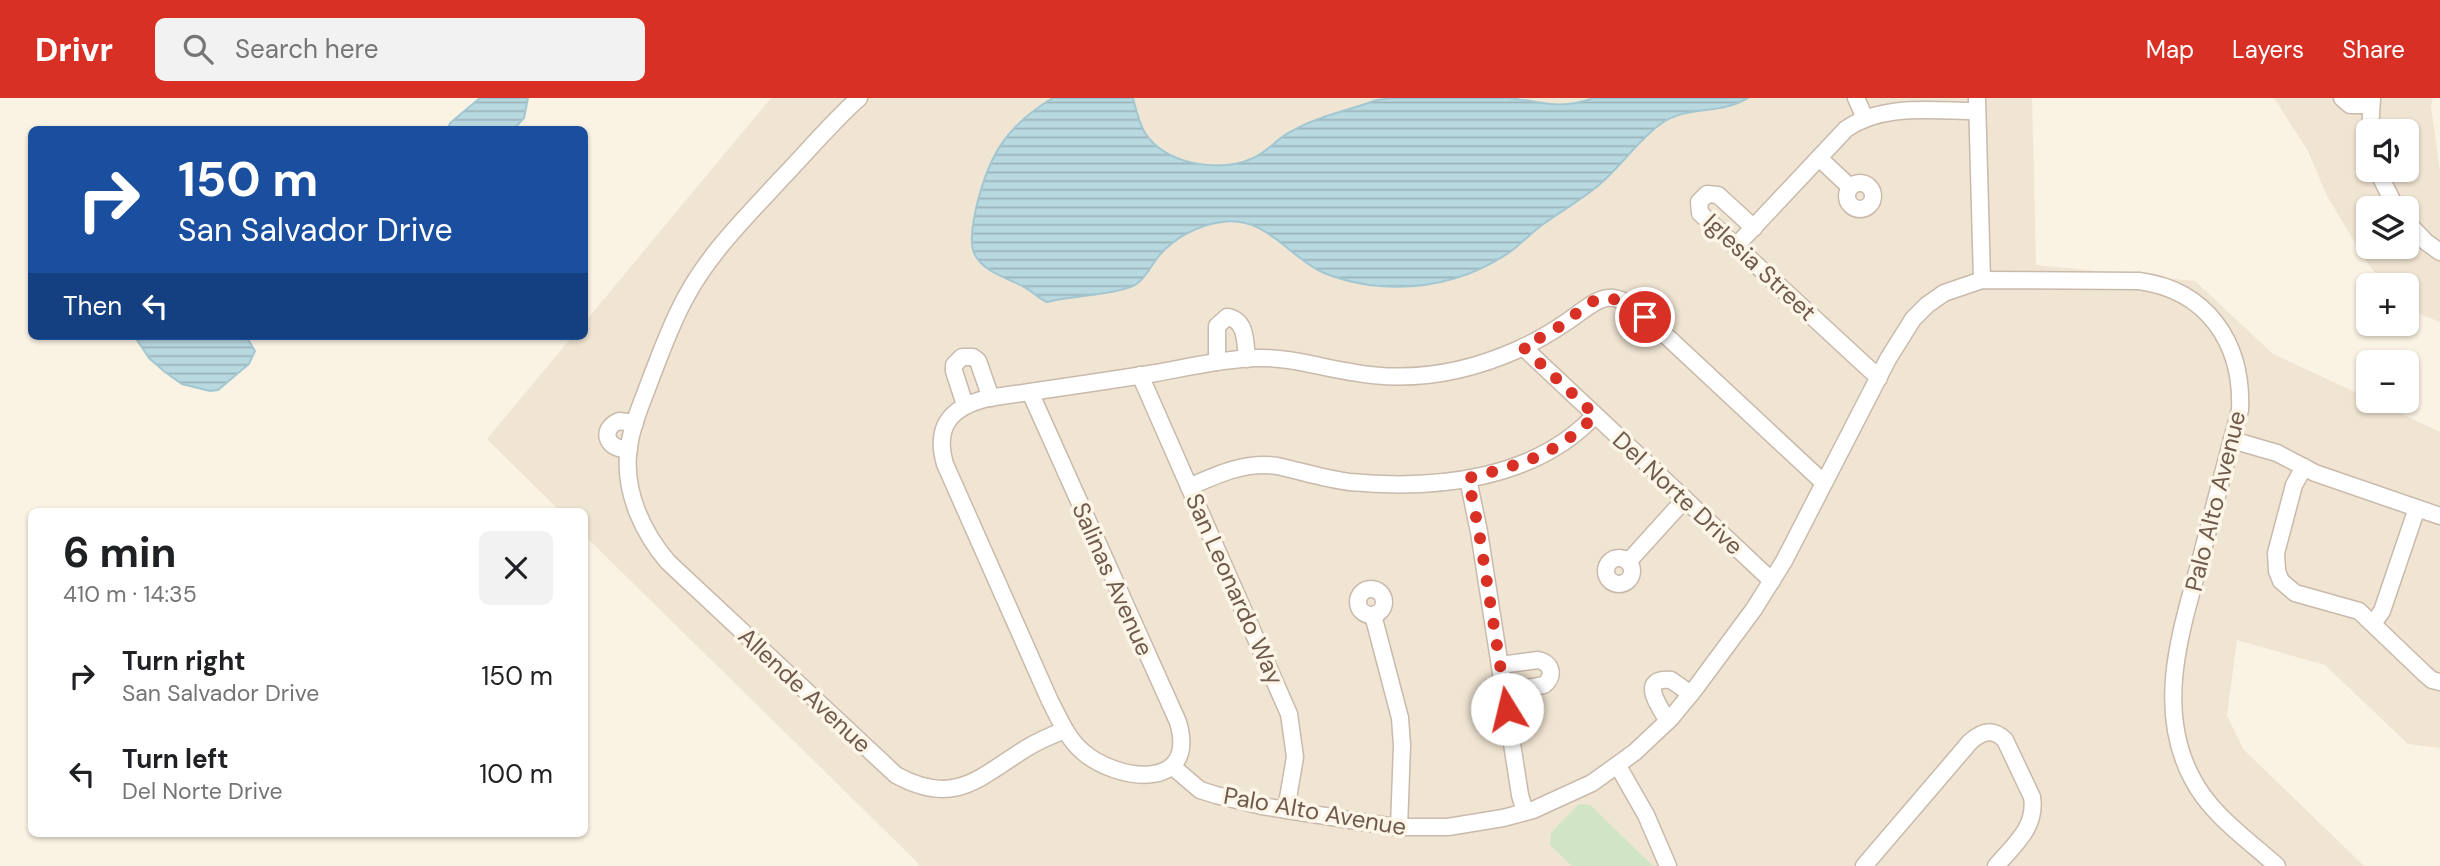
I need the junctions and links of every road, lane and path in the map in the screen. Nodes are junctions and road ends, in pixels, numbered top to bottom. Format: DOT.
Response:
graph roads {
  1 [pos="859,98"];
  2 [pos="1856,98"];
  3 [pos="2342,98"];
  4 [pos="2372,102"];
  5 [pos="1977,105"];
  6 [pos="1882,106"];
  7 [pos="1865,118"];
  8 [pos="1819,158"];
  9 [pos="1850,187"];
  10 [pos="1754,228"];
  11 [pos="2419,235"];
  12 [pos="1737,246"];
  13 [pos="2440,252"];
  14 [pos="1982,280"];
  15 [pos="1523,347"];
  16 [pos="1247,359"];
  17 [pos="1217,362"];
  18 [pos="1140,375"];
  19 [pos="1879,378"];
  20 [pos="1030,392"];
  21 [pos="991,398"];
  22 [pos="964,405"];
  23 [pos="1595,415"];
  24 [pos="635,423"];
  25 [pos="2232,440"];
  26 [pos="629,449"];
  27 [pos="2304,467"];
  28 [pos="1468,478"];
  29 [pos="1824,483"];
  30 [pos="1189,487"];
  31 [pos="1685,499"];
  32 [pos="2417,508"];
  33 [pos="2440,516"];
  34 [pos="1628,562"];
  35 [pos="1772,581"];
  36 [pos="1373,615"];
  37 [pos="2373,624"];
  38 [pos="1500,665"];
  39 [pos="2440,682"];
  40 [pos="1504,692"];
  41 [pos="1691,694"];
  42 [pos="1668,721"];
  43 [pos="1065,730"];
  44 [pos="1618,766"];
  45 [pos="1173,767"];
  46 [pos="1286,810"];
  47 [pos="1525,812"];
  48 [pos="1399,828"];
  49 [pos="1668,866"];
  50 [pos="1864,866"];
  51 [pos="1996,866"];
  52 [pos="2277,866"];
  1 -- 24 [label="street, Allende Avenue"];
  2 -- 7 [label="street"];
  3 -- 4 [label="street"];
  5 -- 6 [label="street"];
  5 -- 14 [label="street"];
  6 -- 7 [label="street"];
  7 -- 8 [label="street"];
  8 -- 9 [label="street"];
  8 -- 10 [label="street"];
  10 -- 12 [label="street"];
  10 -- 12 [label="street, Iglesia Street"];
  11 -- 13 [label="street"];
  12 -- 19 [label="street, Iglesia Street"];
  14 -- 19 [label="street, Palo Alto Avenue"];
  14 -- 25 [label="street, Palo Alto Avenue"];
  15 -- 16 [label="street"];
  15 -- 23 [label="street, Del Norte Drive"];
  15 -- 29 [label="street"];
  16 -- 17 [label="street"];
  16 -- 17 [label="street"];
  17 -- 18 [label="street"];
  18 -- 20 [label="street"];
  18 -- 30 [label="street, San Leonardo Way"];
  19 -- 29 [label="street, Palo Alto Avenue"];
  20 -- 21 [label="street"];
  20 -- 45 [label="street, Salinas Avenue"];
  21 -- 22 [label="street"];
  21 -- 22 [label="street"];
  22 -- 43 [label="street"];
  23 -- 28 [label="street"];
  23 -- 31 [label="street, Del Norte Drive"];
  24 -- 26 [label="street, Allende Avenue"];
  24 -- 26 [label="street"];
  25 -- 27 [label="street"];
  25 -- 52 [label="street, Palo Alto Avenue"];
  26 -- 43 [label="street, Allende Avenue"];
  27 -- 32 [label="street"];
  27 -- 37 [label="street"];
  28 -- 30 [label="street"];
  28 -- 38 [label="street"];
  29 -- 35 [label="street, Palo Alto Avenue"];
  30 -- 46 [label="street, San Leonardo Way"];
  31 -- 34 [label="street"];
  31 -- 35 [label="street, Del Norte Drive"];
  32 -- 33 [label="street"];
  32 -- 37 [label="street"];
  35 -- 41 [label="street, Palo Alto Avenue"];
  36 -- 48 [label="street"];
  37 -- 39 [label="street"];
  38 -- 40 [label="street"];
  38 -- 40 [label="street"];
  40 -- 47 [label="street"];
  41 -- 42 [label="street, Palo Alto Avenue"];
  41 -- 42 [label="street"];
  42 -- 44 [label="street, Palo Alto Avenue"];
  43 -- 45 [label="street"];
  44 -- 47 [label="street, Palo Alto Avenue"];
  44 -- 49 [label="street"];
  45 -- 46 [label="street, Palo Alto Avenue"];
  46 -- 48 [label="street, Palo Alto Avenue"];
  47 -- 48 [label="street, Palo Alto Avenue"];
  50 -- 51 [label="street"];
}
